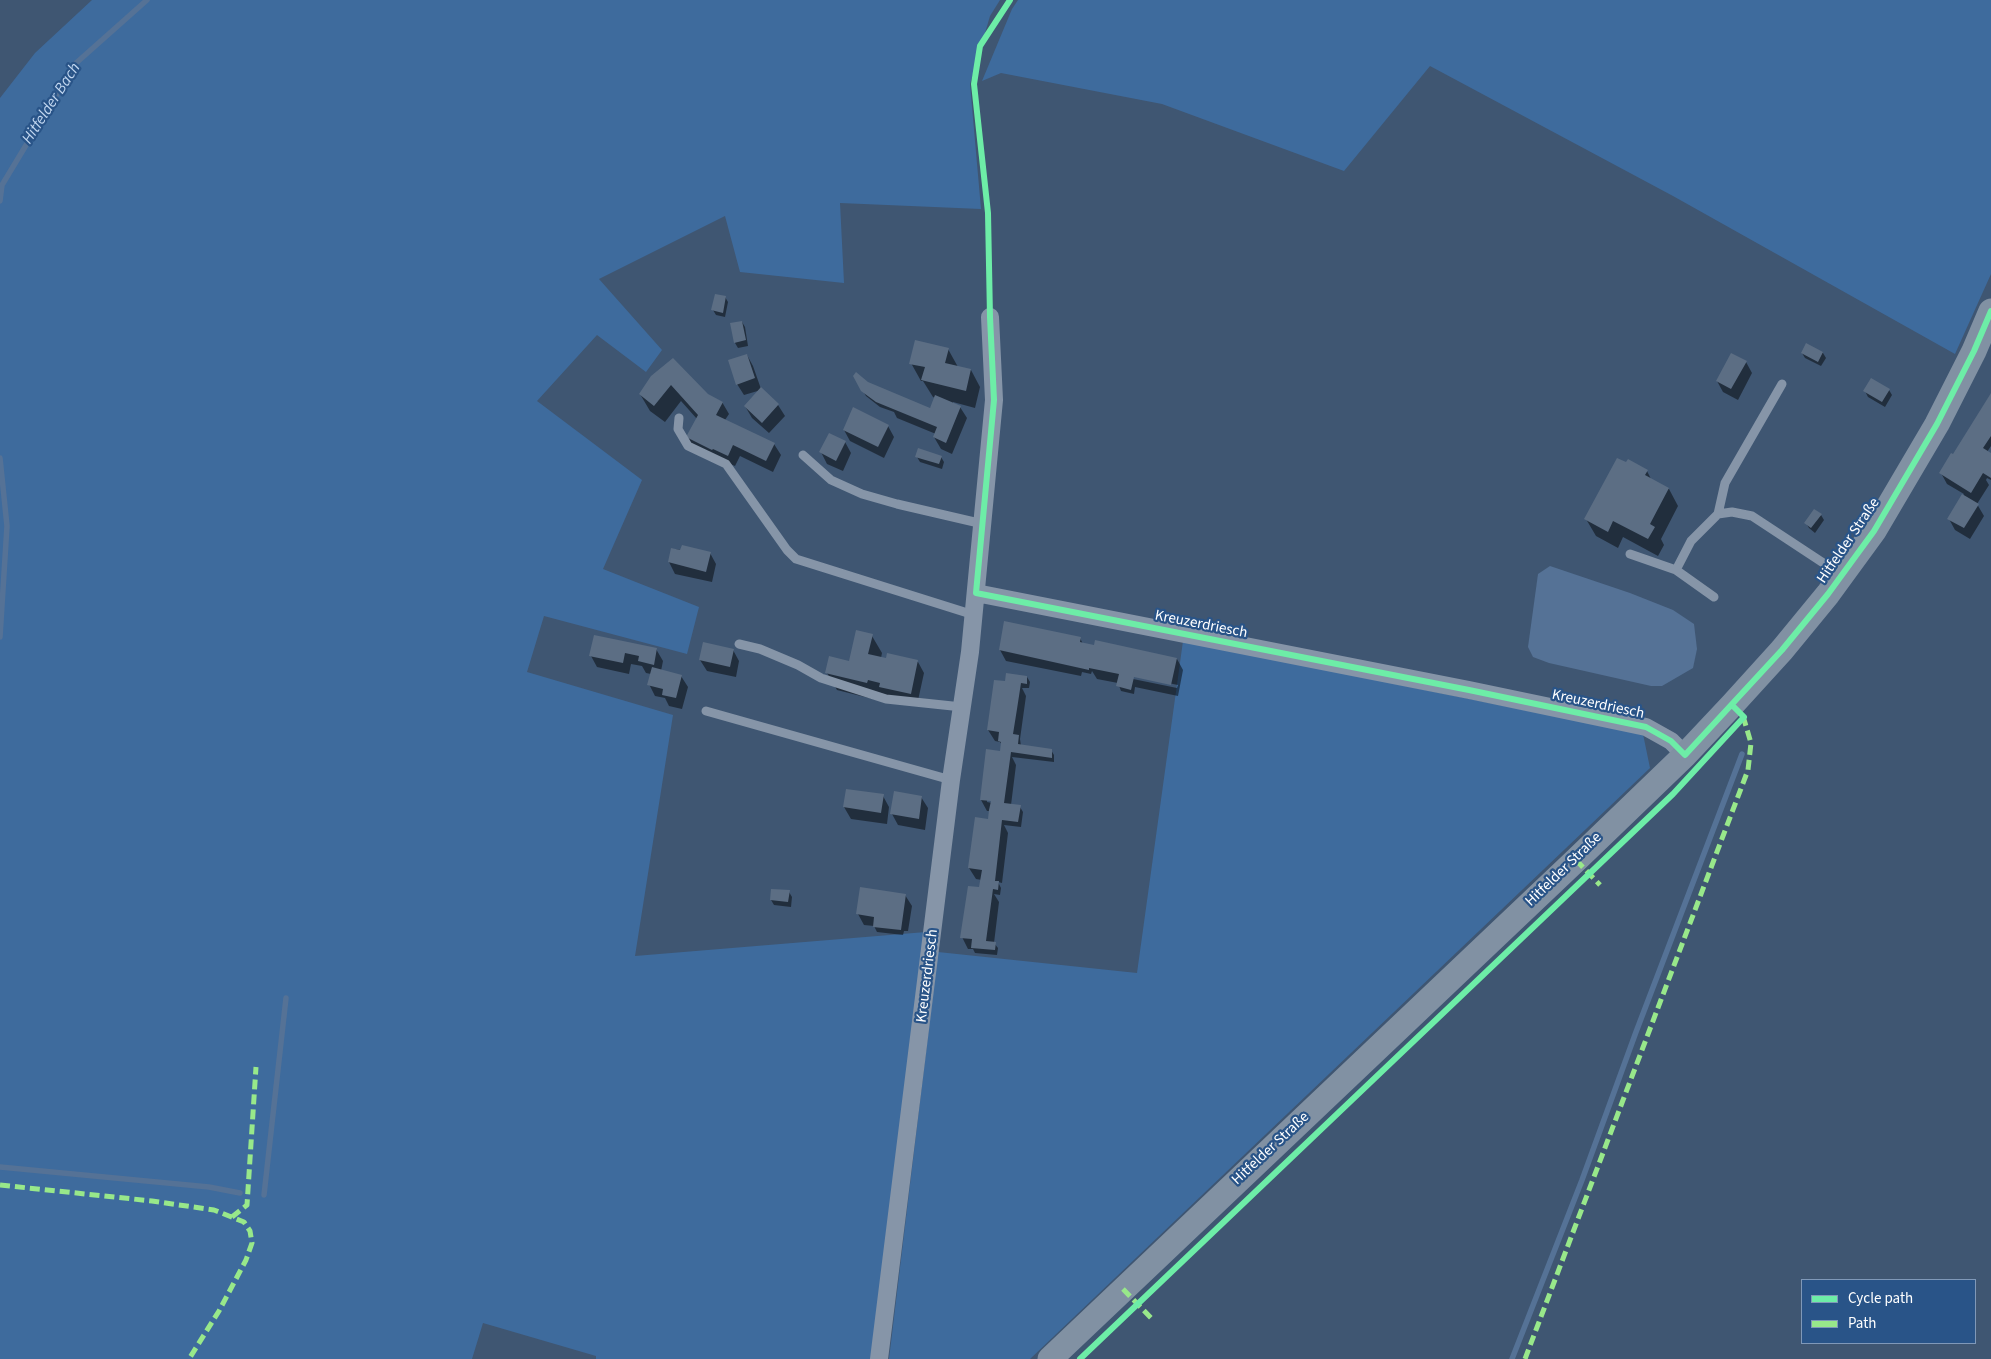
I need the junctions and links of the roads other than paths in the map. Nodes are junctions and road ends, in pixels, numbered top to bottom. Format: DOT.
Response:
graph roads {
  1 [pos="1991,311"];
  2 [pos="990,317"];
  3 [pos="1782,384"];
  4 [pos="679,418"];
  5 [pos="803,455"];
  6 [pos="1718,514"];
  7 [pos="982,524"];
  8 [pos="1630,554"];
  9 [pos="1676,570"];
  10 [pos="1842,575"];
  11 [pos="976,593"];
  12 [pos="1714,596"];
  13 [pos="974,615"];
  14 [pos="739,644"];
  15 [pos="962,707"];
  16 [pos="706,711"];
  17 [pos="1685,755"];
  18 [pos="951,780"];
  19 [pos="879,1359"];
  20 [pos="1050,1359"];
  1 -- 10 [label="main road, Hitfelder Straße"];
  2 -- 7 [label="street, Kreuzerdriesch"];
  3 -- 6 [label="lane"];
  4 -- 13 [label="lane"];
  5 -- 7 [label="lane"];
  6 -- 9 [label="lane"];
  6 -- 10 [label="lane"];
  7 -- 11 [label="street, Kreuzerdriesch"];
  8 -- 9 [label="lane"];
  9 -- 12 [label="lane"];
  10 -- 17 [label="main road, Hitfelder Straße"];
  11 -- 13 [label="street, Kreuzerdriesch"];
  11 -- 17 [label="street, Kreuzerdriesch"];
  13 -- 15 [label="street, Kreuzerdriesch"];
  14 -- 15 [label="lane"];
  15 -- 18 [label="street, Kreuzerdriesch"];
  16 -- 18 [label="lane"];
  17 -- 20 [label="main road, Hitfelder Straße"];
  18 -- 19 [label="street, Kreuzerdriesch"];
}
